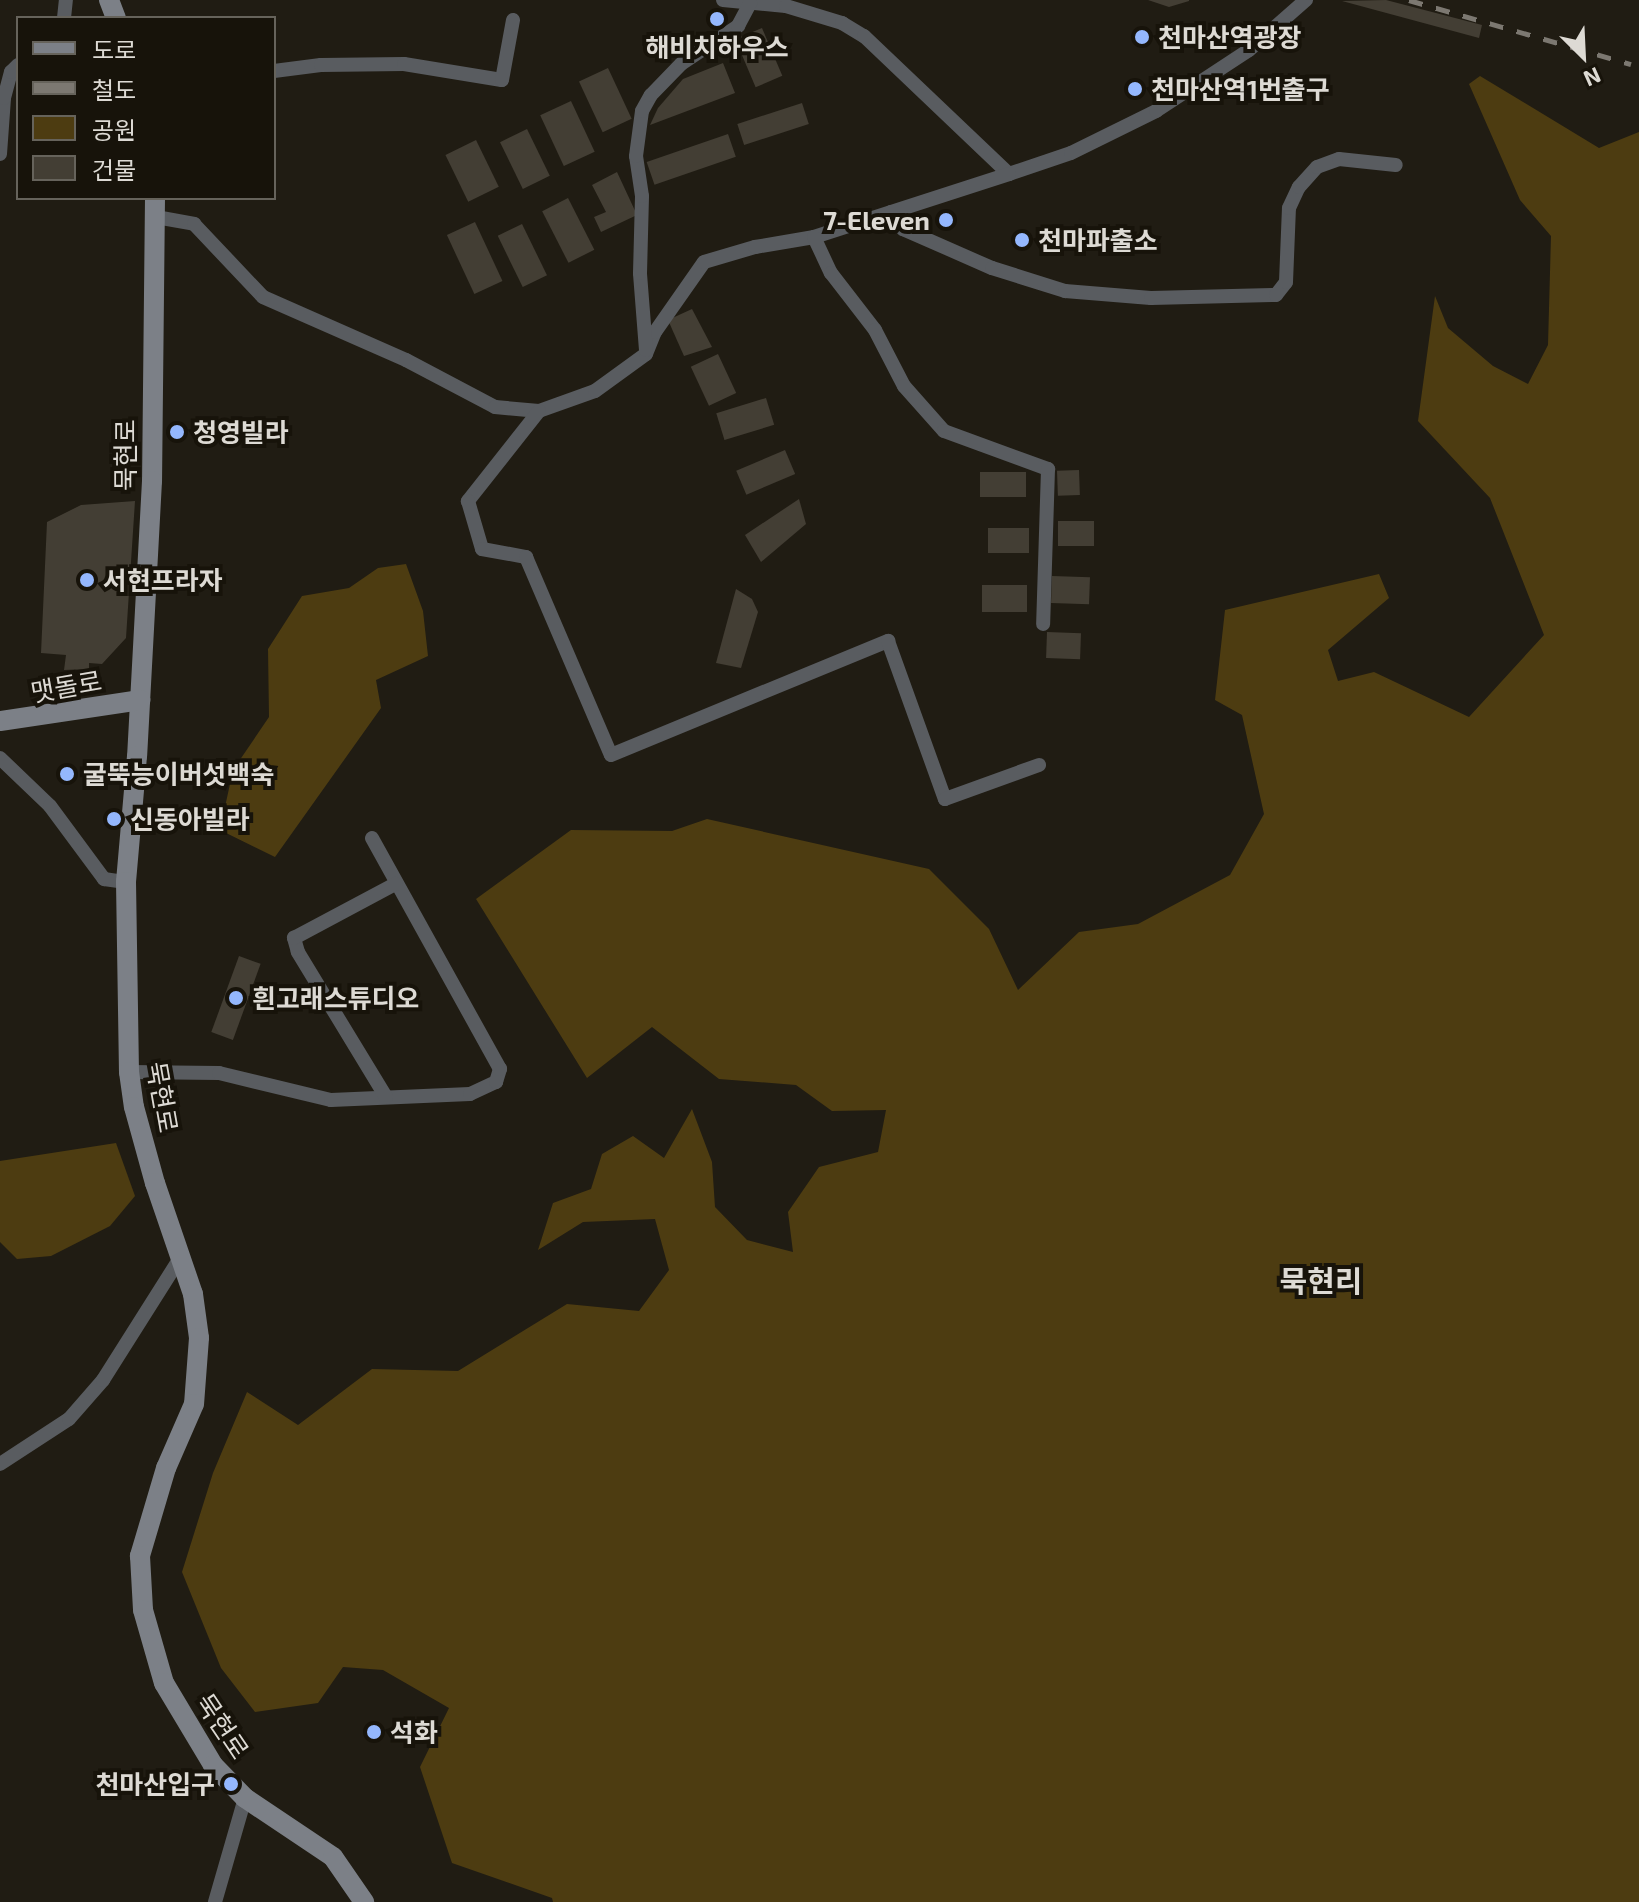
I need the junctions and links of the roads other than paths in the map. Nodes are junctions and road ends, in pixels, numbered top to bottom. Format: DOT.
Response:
graph roads {
  1 [pos="723,0"];
  2 [pos="1306,0"];
  3 [pos="750,3"];
  4 [pos="513,20"];
  5 [pos="16,67"];
  6 [pos="276,71"];
  7 [pos="0,154"];
  8 [pos="1396,165"];
  9 [pos="1009,174"];
  10 [pos="156,207"];
  11 [pos="891,212"];
  12 [pos="814,237"];
  13 [pos="646,354"];
  14 [pos="539,411"];
  15 [pos="1043,624"];
  16 [pos="140,700"];
  17 [pos="0,721"];
  18 [pos="0,758"];
  19 [pos="1039,765"];
  20 [pos="372,838"];
  21 [pos="126,882"];
  22 [pos="395,884"];
  23 [pos="129,1072"];
  24 [pos="386,1097"];
  25 [pos="180,1258"];
  26 [pos="0,1464"];
  27 [pos="245,1798"];
  28 [pos="215,1902"];
  29 [pos="364,1902"];
  1 -- 3 [label="street"];
  2 -- 9 [label="street"];
  3 -- 9 [label="street"];
  3 -- 13 [label="street"];
  4 -- 6 [label="street"];
  5 -- 7 [label="street"];
  8 -- 11 [label="street"];
  9 -- 11 [label="street"];
  10 -- 14 [label="street"];
  10 -- 16 [label="street, 묵현로"];
  11 -- 12 [label="street"];
  12 -- 13 [label="street"];
  12 -- 15 [label="street"];
  13 -- 14 [label="street"];
  14 -- 19 [label="street"];
  16 -- 17 [label="street, 맷돌로"];
  16 -- 21 [label="street, 묵현로"];
  18 -- 21 [label="street"];
  20 -- 22 [label="street"];
  21 -- 23 [label="street, 묵현로"];
  22 -- 24 [label="street"];
  22 -- 24 [label="street"];
  23 -- 24 [label="street"];
  23 -- 25 [label="street, 묵현로"];
  25 -- 26 [label="street"];
  25 -- 27 [label="street, 묵현로"];
  27 -- 28 [label="street"];
  27 -- 29 [label="street, 묵현로"];
}
